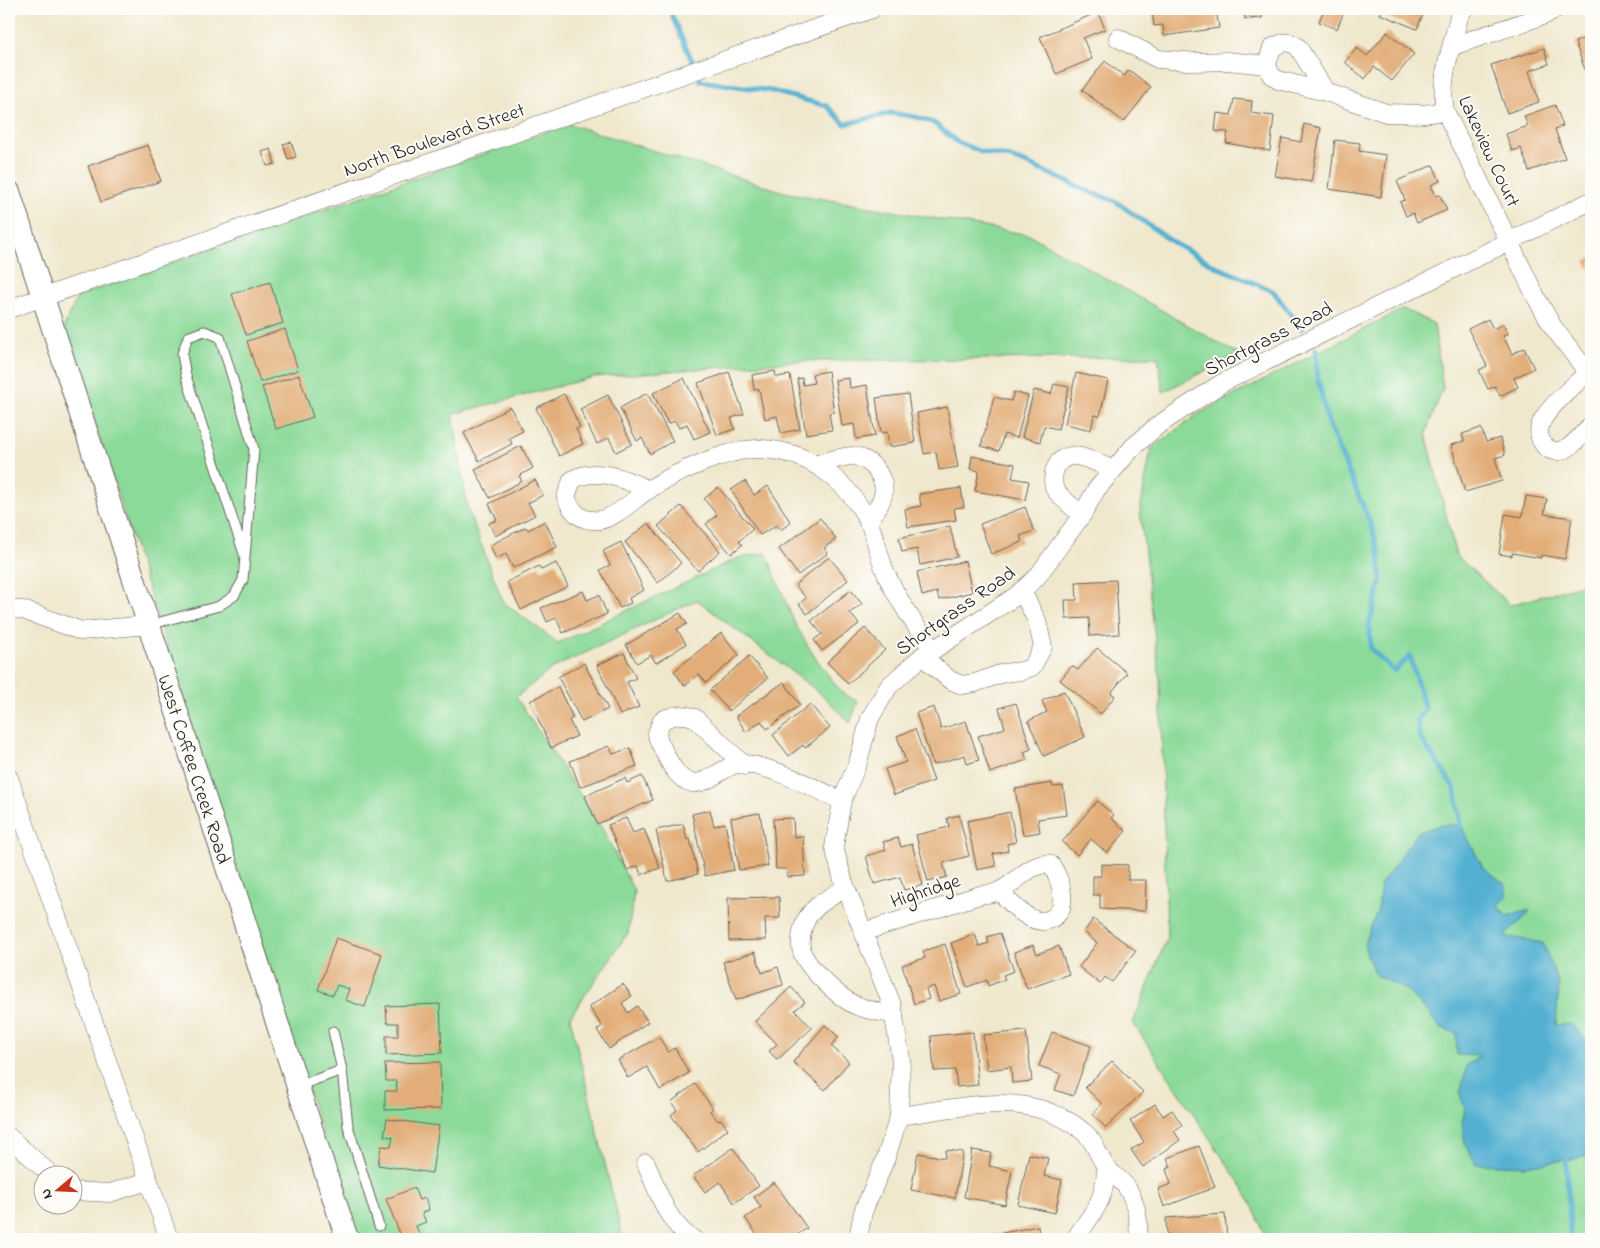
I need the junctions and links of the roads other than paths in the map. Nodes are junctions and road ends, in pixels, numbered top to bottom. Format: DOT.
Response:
graph roads {
  1 [pos="872,9"];
  2 [pos="1464,9"];
  3 [pos="1554,9"];
  4 [pos="1118,38"];
  5 [pos="1453,46"];
  6 [pos="1267,65"];
  7 [pos="1326,92"];
  8 [pos="1445,111"];
  9 [pos="9,192"];
  10 [pos="1591,201"];
  11 [pos="1510,242"];
  12 [pos="43,298"];
  13 [pos="9,309"];
  14 [pos="1589,374"];
  15 [pos="1591,425"];
  16 [pos="816,465"];
  17 [pos="1111,470"];
  18 [pos="649,490"];
  19 [pos="1082,515"];
  20 [pos="868,522"];
  21 [pos="245,557"];
  22 [pos="1022,590"];
  23 [pos="9,609"];
  24 [pos="148,625"];
  25 [pos="927,652"];
  26 [pos="745,766"];
  27 [pos="9,778"];
  28 [pos="842,801"];
  29 [pos="846,888"];
  30 [pos="999,890"];
  31 [pos="863,932"];
  32 [pos="894,1014"];
  33 [pos="333,1031"];
  34 [pos="342,1070"];
  35 [pos="297,1086"];
  36 [pos="899,1116"];
  37 [pos="9,1137"];
  38 [pos="646,1163"];
  39 [pos="41,1166"];
  40 [pos="1106,1168"];
  41 [pos="148,1181"];
  42 [pos="82,1192"];
  43 [pos="379,1226"];
  44 [pos="168,1239"];
  45 [pos="347,1239"];
  46 [pos="693,1239"];
  47 [pos="858,1239"];
  48 [pos="1076,1239"];
  49 [pos="1138,1239"];
  1 -- 12 [label="street, North Boulevard Street"];
  2 -- 5 [label="street, Lakeview Court"];
  3 -- 5 [label="street"];
  4 -- 6 [label="street"];
  5 -- 8 [label="street, Lakeview Court"];
  6 -- 7 [label="street"];
  6 -- 7 [label="street"];
  7 -- 8 [label="street"];
  8 -- 11 [label="street, Lakeview Court"];
  9 -- 12 [label="street, West Coffee Creek Road"];
  10 -- 11 [label="street, Shortgrass Road"];
  11 -- 14 [label="street, Lakeview Court"];
  11 -- 17 [label="street, Shortgrass Road"];
  12 -- 13 [label="street, North Boulevard Street"];
  12 -- 24 [label="street, West Coffee Creek Road"];
  14 -- 15 [label="street"];
  16 -- 18 [label="street"];
  16 -- 20 [label="street"];
  16 -- 20 [label="street"];
  17 -- 19 [label="street, Shortgrass Road"];
  17 -- 19 [label="street"];
  19 -- 22 [label="street, Shortgrass Road"];
  20 -- 25 [label="street"];
  21 -- 21 [label="lane"];
  21 -- 24 [label="lane"];
  22 -- 25 [label="street, Shortgrass Road"];
  22 -- 25 [label="street"];
  23 -- 24 [label="street"];
  24 -- 35 [label="street, West Coffee Creek Road"];
  25 -- 28 [label="street, Shortgrass Road"];
  26 -- 26 [label="street"];
  26 -- 28 [label="street"];
  27 -- 41 [label="street"];
  28 -- 29 [label="street, Shortgrass Road"];
  29 -- 31 [label="street, Shortgrass Road"];
  29 -- 32 [label="street"];
  30 -- 31 [label="street, Highridge"];
  31 -- 32 [label="street, Shortgrass Road"];
  32 -- 36 [label="street, Shortgrass Road"];
  33 -- 34 [label="lane"];
  34 -- 35 [label="lane"];
  34 -- 43 [label="lane"];
  35 -- 45 [label="street, West Coffee Creek Road"];
  36 -- 40 [label="street"];
  36 -- 47 [label="street, Shortgrass Road"];
  37 -- 39 [label="street"];
  38 -- 46 [label="street"];
  40 -- 48 [label="street"];
  40 -- 49 [label="street"];
  41 -- 42 [label="street"];
  41 -- 44 [label="street"];
}
